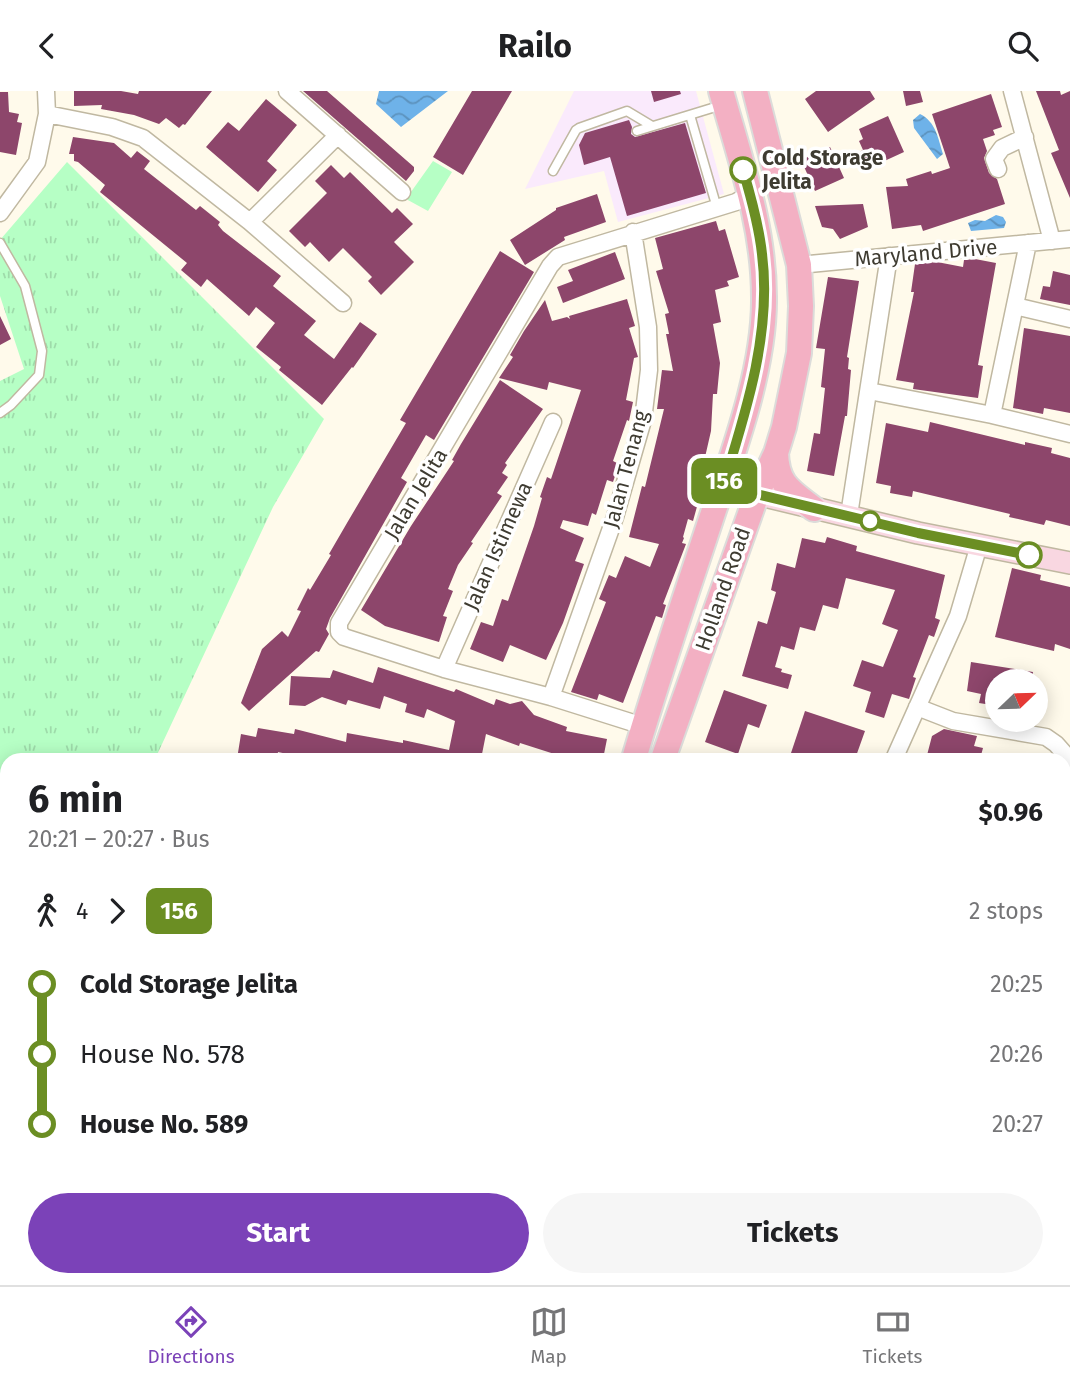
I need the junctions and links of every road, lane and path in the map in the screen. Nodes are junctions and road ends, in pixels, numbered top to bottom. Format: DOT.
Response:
graph roads {
  1 [pos="46,91"];
  2 [pos="286,91"];
  3 [pos="755,91"];
  4 [pos="1013,91"];
  5 [pos="723,98"];
  6 [pos="47,114"];
  7 [pos="690,115"];
  8 [pos="652,126"];
  9 [pos="637,131"];
  10 [pos="338,135"];
  11 [pos="766,136"];
  12 [pos="1025,137"];
  13 [pos="998,169"];
  14 [pos="554,171"];
  15 [pos="402,192"];
  16 [pos="750,194"];
  17 [pos="717,208"];
  18 [pos="0,213"];
  19 [pos="250,222"];
  20 [pos="633,232"];
  21 [pos="1070,239"];
  22 [pos="1052,240"];
  23 [pos="0,243"];
  24 [pos="1028,243"];
  25 [pos="889,256"];
  26 [pos="799,265"];
  27 [pos="343,303"];
  28 [pos="1015,306"];
  29 [pos="1070,319"];
  30 [pos="869,391"];
  31 [pos="0,413"];
  32 [pos="992,415"];
  33 [pos="553,422"];
  34 [pos="1070,434"];
  35 [pos="776,453"];
  36 [pos="723,486"];
  37 [pos="757,494"];
  38 [pos="814,509"];
  39 [pos="849,515"];
  40 [pos="979,545"];
  41 [pos="1070,563"];
  42 [pos="444,669"];
  43 [pos="551,697"];
  44 [pos="916,707"];
  45 [pos="643,726"];
  46 [pos="636,753"];
  47 [pos="665,753"];
  48 [pos="897,753"];
  49 [pos="1064,753"];
  1 -- 6 [label="street"];
  2 -- 10 [label="street"];
  3 -- 11 [label="main road, Holland Road"];
  4 -- 12 [label="street"];
  5 -- 7 [label="lane"];
  5 -- 16 [label="main road, Holland Road"];
  6 -- 18 [label="street"];
  6 -- 19 [label="street"];
  7 -- 8 [label="lane"];
  7 -- 17 [label="lane"];
  8 -- 9 [label="lane"];
  8 -- 14 [label="lane"];
  10 -- 15 [label="street"];
  10 -- 19 [label="street"];
  11 -- 16 [label="main road"];
  11 -- 26 [label="main road, Holland Road"];
  12 -- 13 [label="street"];
  12 -- 22 [label="street"];
  16 -- 17 [label="street, Jalan Jelita"];
  16 -- 36 [label="main road, Holland Road"];
  17 -- 20 [label="street, Jalan Jelita"];
  19 -- 27 [label="street"];
  20 -- 42 [label="street, Jalan Jelita"];
  20 -- 43 [label="street, Jalan Tenang"];
  21 -- 22 [label="street, Maryland Drive"];
  22 -- 24 [label="street, Maryland Drive"];
  23 -- 31 [label="lane"];
  24 -- 25 [label="street, Maryland Drive"];
  24 -- 28 [label="street"];
  25 -- 26 [label="street, Maryland Drive"];
  25 -- 30 [label="street"];
  26 -- 35 [label="main road, Holland Road"];
  28 -- 29 [label="street"];
  28 -- 32 [label="street"];
  30 -- 32 [label="street"];
  30 -- 39 [label="street"];
  32 -- 34 [label="street"];
  33 -- 42 [label="street, Jalan Istimewa"];
  35 -- 37 [label="main road, Holland Road"];
  35 -- 38 [label="main road"];
  36 -- 37 [label="main road"];
  36 -- 45 [label="main road, Holland Road"];
  37 -- 38 [label="main road"];
  37 -- 47 [label="main road, Holland Road"];
  38 -- 39 [label="main road"];
  39 -- 40 [label="main road"];
  40 -- 41 [label="main road"];
  40 -- 44 [label="street"];
  42 -- 43 [label="street, Jalan Jelita"];
  43 -- 45 [label="street, Jalan Jelita"];
  44 -- 48 [label="street"];
  44 -- 49 [label="street"];
  45 -- 46 [label="main road, Holland Road"];
}
